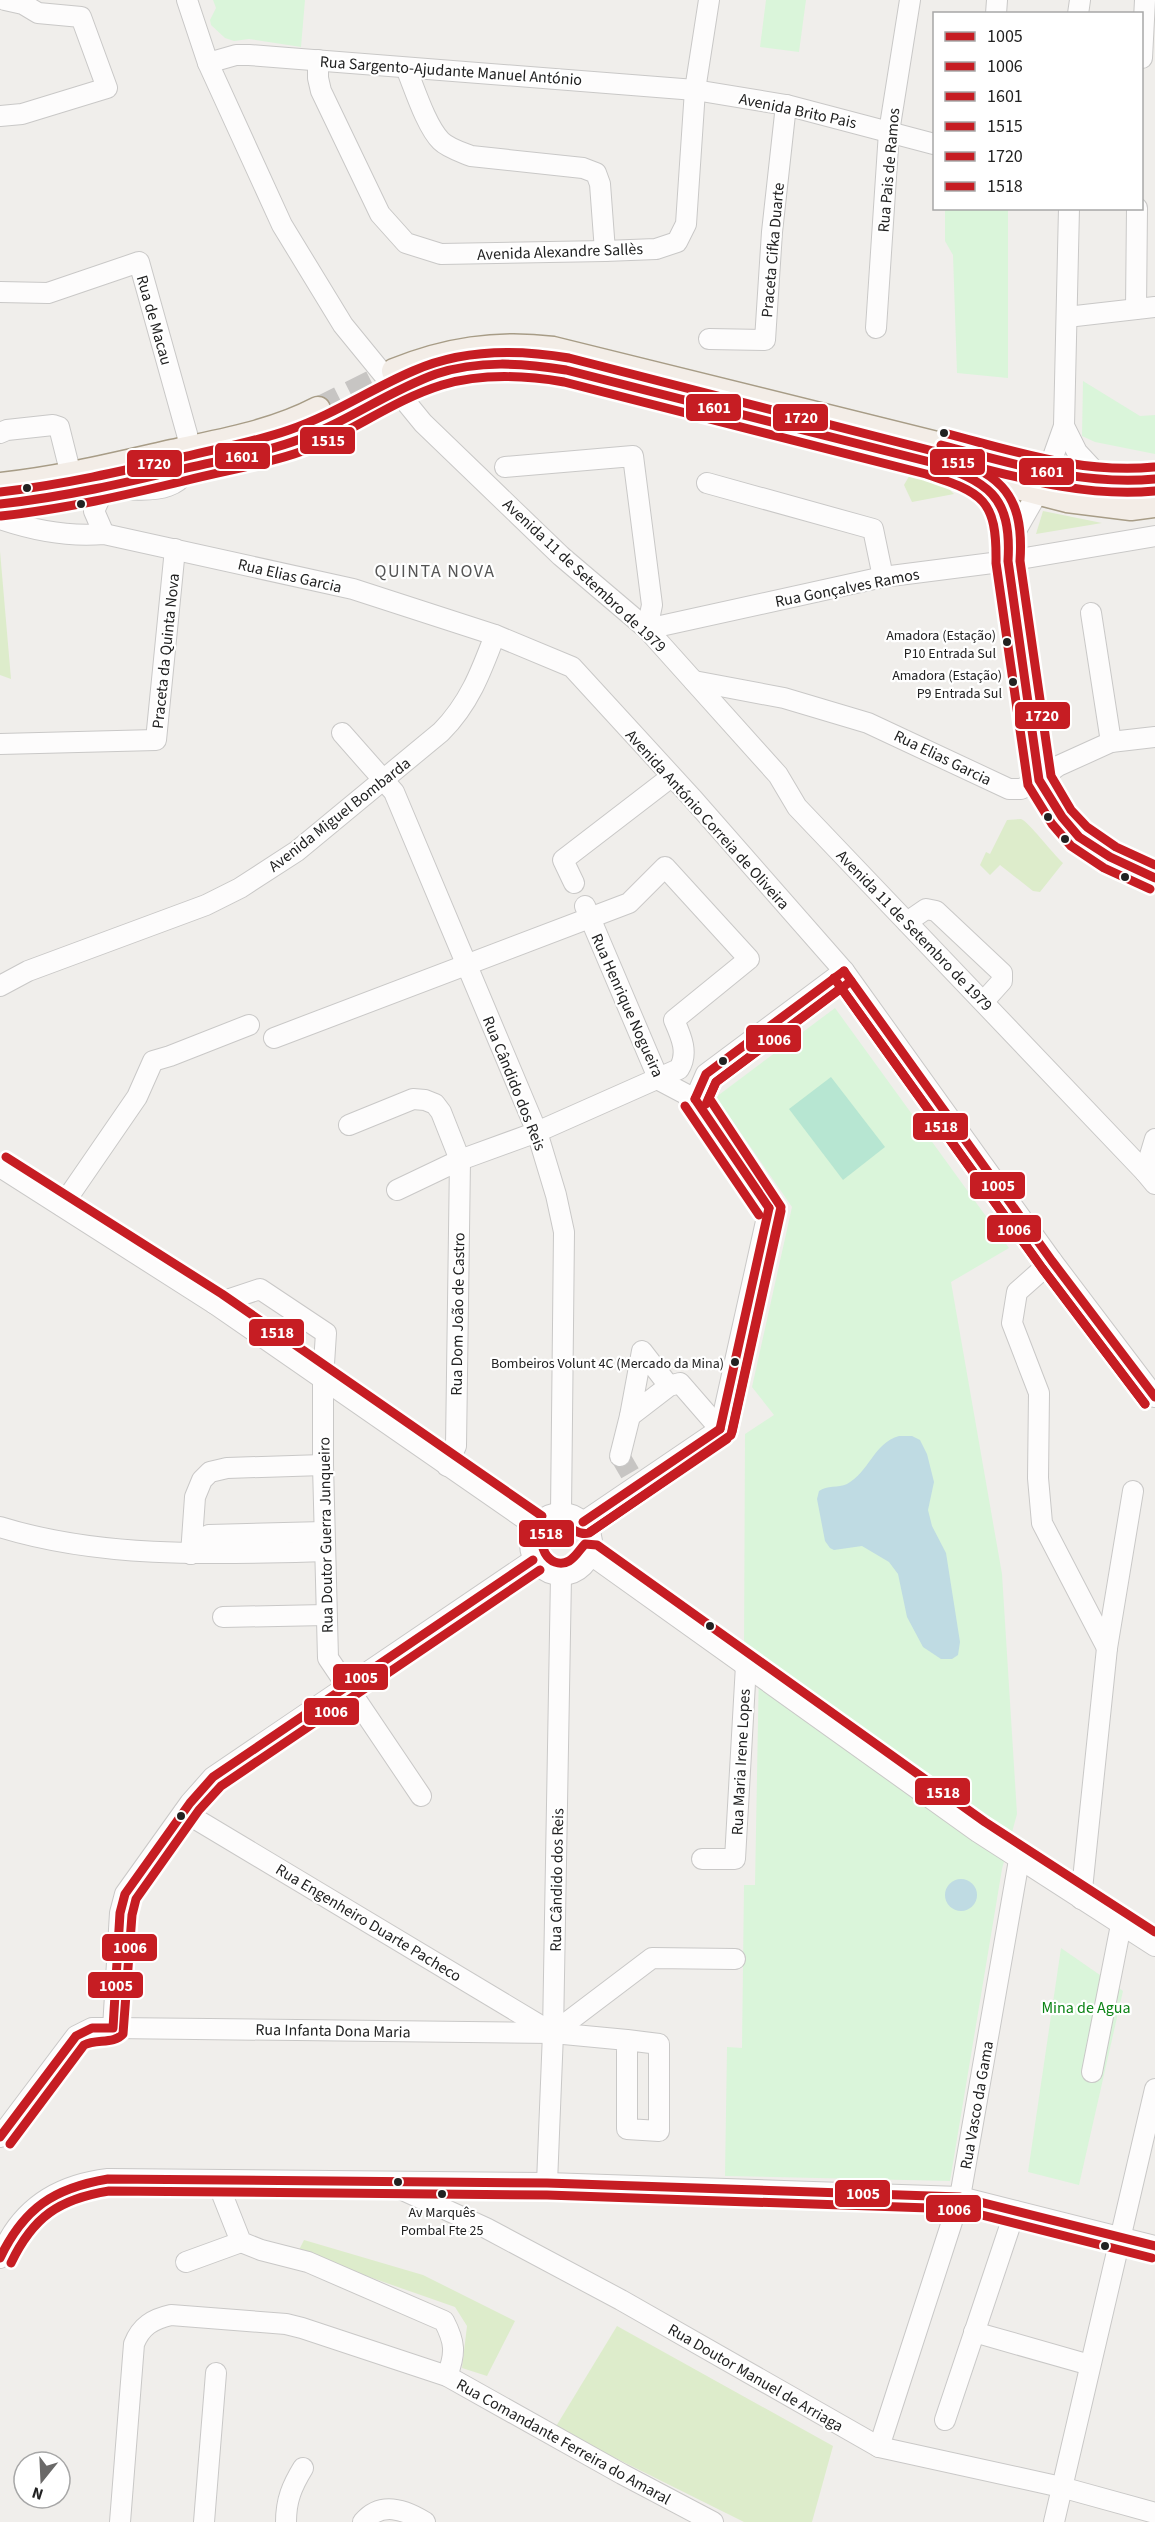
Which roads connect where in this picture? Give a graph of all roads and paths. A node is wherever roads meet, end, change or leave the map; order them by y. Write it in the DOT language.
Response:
graph roads {
  1 [pos="5,0"];
  2 [pos="187,0"];
  3 [pos="709,0"];
  4 [pos="1145,0"];
  5 [pos="905,4"];
  6 [pos="1143,38"];
  7 [pos="318,60"];
  8 [pos="208,63"];
  9 [pos="406,68"];
  10 [pos="695,90"];
  11 [pos="786,105"];
  12 [pos="0,116"];
  13 [pos="889,132"];
  14 [pos="933,144"];
  15 [pos="1069,210"];
  16 [pos="1137,210"];
  17 [pos="605,251"];
  18 [pos="0,292"];
  19 [pos="1146,308"];
  20 [pos="1067,318"];
  21 [pos="876,328"];
  22 [pos="709,339"];
  23 [pos="324,417"];
  24 [pos="1064,426"];
  25 [pos="0,433"];
  26 [pos="188,458"];
  27 [pos="505,467"];
  28 [pos="956,471"];
  29 [pos="71,475"];
  30 [pos="1155,479"];
  31 [pos="1043,482"];
  32 [pos="1105,482"];
  33 [pos="707,483"];
  34 [pos="0,485"];
  35 [pos="105,487"];
  36 [pos="34,491"];
  37 [pos="0,504"];
  38 [pos="1155,505"];
  39 [pos="0,519"];
  40 [pos="104,534"];
  41 [pos="1155,536"];
  42 [pos="1010,542"];
  43 [pos="175,549"];
  44 [pos="1008,561"];
  45 [pos="883,577"];
  46 [pos="1091,613"];
  47 [pos="647,629"];
  48 [pos="495,635"];
  49 [pos="572,667"];
  50 [pos="694,681"];
  51 [pos="342,734"];
  52 [pos="1155,737"];
  53 [pos="1111,742"];
  54 [pos="0,745"];
  55 [pos="671,777"];
  56 [pos="1039,780"];
  57 [pos="383,781"];
  58 [pos="1155,878"];
  59 [pos="574,883"];
  60 [pos="587,912"];
  61 [pos="907,922"];
  62 [pos="466,966"];
  63 [pos="0,969"];
  64 [pos="28,971"];
  65 [pos="843,971"];
  66 [pos="0,986"];
  67 [pos="984,1001"];
  68 [pos="249,1025"];
  69 [pos="274,1038"];
  70 [pos="685,1060"];
  71 [pos="715,1067"];
  72 [pos="659,1080"];
  73 [pos="695,1100"];
  74 [pos="349,1125"];
  75 [pos="537,1132"];
  76 [pos="1155,1139"];
  77 [pos="460,1160"];
  78 [pos="0,1167"];
  79 [pos="1150,1178"];
  80 [pos="397,1190"];
  81 [pos="62,1206"];
  82 [pos="1052,1261"];
  83 [pos="215,1304"];
  84 [pos="323,1379"];
  85 [pos="669,1386"];
  86 [pos="1155,1397"];
  87 [pos="630,1416"];
  88 [pos="720,1429"];
  89 [pos="620,1455"];
  90 [pos="323,1465"];
  91 [pos="447,1466"];
  92 [pos="1133,1491"];
  93 [pos="561,1513"];
  94 [pos="583,1522"];
  95 [pos="535,1526"];
  96 [pos="0,1527"];
  97 [pos="325,1542"];
  98 [pos="191,1554"];
  99 [pos="591,1555"];
  100 [pos="534,1560"];
  101 [pos="561,1576"];
  102 [pos="326,1615"];
  103 [pos="223,1617"];
  104 [pos="1107,1648"];
  105 [pos="746,1665"];
  106 [pos="345,1686"];
  107 [pos="421,1796"];
  108 [pos="184,1812"];
  109 [pos="702,1859"];
  110 [pos="1019,1860"];
  111 [pos="1081,1899"];
  112 [pos="1121,1924"];
  113 [pos="1155,1946"];
  114 [pos="735,1959"];
  115 [pos="113,2028"];
  116 [pos="553,2033"];
  117 [pos="627,2040"];
  118 [pos="1092,2072"];
  119 [pos="1155,2089"];
  120 [pos="0,2137"];
  121 [pos="379,2180"];
  122 [pos="221,2181"];
  123 [pos="547,2183"];
  124 [pos="960,2197"];
  125 [pos="1015,2211"];
  126 [pos="1120,2237"];
  127 [pos="241,2242"];
  128 [pos="1155,2246"];
  129 [pos="1,2255"];
  130 [pos="186,2262"];
  131 [pos="974,2332"];
  132 [pos="1090,2365"];
  133 [pos="216,2373"];
  134 [pos="447,2376"];
  135 [pos="945,2420"];
  136 [pos="879,2447"];
  137 [pos="303,2468"];
  138 [pos="1061,2487"];
  139 [pos="1155,2513"];
  140 [pos="120,2522"];
  141 [pos="204,2522"];
  142 [pos="286,2522"];
  143 [pos="363,2522"];
  144 [pos="425,2522"];
  145 [pos="713,2522"];
  146 [pos="1054,2522"];
  1 -- 12 [label="street"];
  2 -- 8 [label="street, Avenida 11 de Setembro de 1979"];
  3 -- 10 [label="street, Avenida Alexandre Sallès"];
  4 -- 6 [label="street"];
  5 -- 13 [label="street, Rua Pais de Ramos"];
  7 -- 8 [label="street, Rua Sargento-Ajudante Manuel António"];
  7 -- 9 [label="street, Rua Sargento-Ajudante Manuel António"];
  7 -- 17 [label="street, Avenida Alexandre Sallès"];
  8 -- 47 [label="street, Avenida 11 de Setembro de 1979"];
  9 -- 10 [label="street, Rua Sargento-Ajudante Manuel António"];
  9 -- 17 [label="street"];
  10 -- 11 [label="street, Avenida Brito Pais"];
  10 -- 17 [label="street, Avenida Alexandre Sallès"];
  11 -- 13 [label="street, Avenida Brito Pais"];
  11 -- 22 [label="street, Praceta Cifka Duarte"];
  13 -- 14 [label="street, Avenida Brito Pais"];
  13 -- 21 [label="street, Rua Pais de Ramos"];
  15 -- 20 [label="street"];
  16 -- 19 [label="street"];
  18 -- 26 [label="street, Rua de Macau"];
  19 -- 20 [label="street"];
  20 -- 24 [label="street"];
  23 -- 26 [label="main road"];
  24 -- 31 [label="street"];
  24 -- 32 [label="street"];
  25 -- 29 [label="street"];
  26 -- 29 [label="main road"];
  26 -- 35 [label="main road"];
  27 -- 47 [label="street"];
  28 -- 31 [label="main road"];
  28 -- 31 [label="main road"];
  28 -- 42 [label="street"];
  29 -- 36 [label="main road"];
  30 -- 32 [label="main road"];
  31 -- 32 [label="main road"];
  31 -- 38 [label="main road"];
  31 -- 42 [label="street"];
  33 -- 45 [label="street"];
  34 -- 36 [label="main road"];
  35 -- 36 [label="main road"];
  35 -- 40 [label="street"];
  36 -- 37 [label="main road"];
  39 -- 40 [label="street, Rua Elias Garcia"];
  40 -- 43 [label="street, Rua Elias Garcia"];
  41 -- 44 [label="street, Rua Gonçalves Ramos"];
  42 -- 44 [label="street"];
  43 -- 48 [label="street, Rua Elias Garcia"];
  43 -- 54 [label="street, Praceta da Quinta Nova"];
  44 -- 45 [label="street, Rua Gonçalves Ramos"];
  44 -- 56 [label="street"];
  45 -- 47 [label="street, Rua Gonçalves Ramos"];
  46 -- 53 [label="street"];
  47 -- 50 [label="street, Avenida 11 de Setembro de 1979"];
  48 -- 49 [label="street, Rua Elias Garcia"];
  48 -- 57 [label="street, Avenida Miguel Bombarda"];
  49 -- 55 [label="street, Avenida António Correia de Oliveira"];
  50 -- 56 [label="street, Rua Elias Garcia"];
  50 -- 61 [label="street, Avenida 11 de Setembro de 1979"];
  51 -- 57 [label="street, Rua Cândido dos Reis"];
  52 -- 53 [label="street, Rua Elias Garcia"];
  53 -- 56 [label="street, Rua Elias Garcia"];
  55 -- 59 [label="street"];
  55 -- 65 [label="street, Avenida António Correia de Oliveira"];
  56 -- 58 [label="street"];
  57 -- 62 [label="street, Rua Cândido dos Reis"];
  57 -- 64 [label="street, Avenida Miguel Bombarda"];
  60 -- 62 [label="street, Rua Henrique Nogueira"];
  60 -- 70 [label="street"];
  60 -- 72 [label="street, Rua Henrique Nogueira"];
  61 -- 67 [label="street, Avenida 11 de Setembro de 1979"];
  61 -- 67 [label="street"];
  62 -- 69 [label="street, Rua Henrique Nogueira"];
  62 -- 75 [label="street, Rua Cândido dos Reis"];
  63 -- 64 [label="street, Avenida Miguel Bombarda"];
  64 -- 66 [label="street, Avenida Miguel Bombarda"];
  65 -- 71 [label="street"];
  65 -- 82 [label="street, Avenida António Correia de Oliveira"];
  67 -- 79 [label="street, Avenida 11 de Setembro de 1979"];
  68 -- 81 [label="street"];
  70 -- 71 [label="street, Rua Henrique Nogueira"];
  70 -- 72 [label="street"];
  71 -- 73 [label="street"];
  72 -- 73 [label="street, Rua Henrique Nogueira"];
  72 -- 75 [label="street"];
  73 -- 88 [label="street, Rua Henrique Nogueira"];
  74 -- 77 [label="street"];
  75 -- 77 [label="street"];
  75 -- 93 [label="street, Rua Cândido dos Reis"];
  76 -- 79 [label="street"];
  77 -- 80 [label="street"];
  77 -- 91 [label="street, Rua Dom João de Castro"];
  78 -- 81 [label="street"];
  81 -- 83 [label="street"];
  82 -- 86 [label="street, Avenida António Correia de Oliveira"];
  82 -- 104 [label="street"];
  83 -- 84 [label="street"];
  83 -- 84 [label="street, Rua Doutor Guerra Junqueiro"];
  84 -- 90 [label="street, Rua Doutor Guerra Junqueiro"];
  84 -- 91 [label="street"];
  85 -- 87 [label="street"];
  85 -- 87 [label="street"];
  85 -- 88 [label="street"];
  87 -- 89 [label="street"];
  88 -- 94 [label="street"];
  90 -- 97 [label="street, Rua Doutor Guerra Junqueiro"];
  90 -- 98 [label="street"];
  91 -- 95 [label="street"];
  92 -- 104 [label="street"];
  93 -- 94 [label="street"];
  93 -- 95 [label="street"];
  94 -- 99 [label="street"];
  95 -- 100 [label="street"];
  96 -- 98 [label="street"];
  97 -- 98 [label="street"];
  97 -- 102 [label="street, Rua Doutor Guerra Junqueiro"];
  99 -- 101 [label="street"];
  99 -- 105 [label="street"];
  100 -- 101 [label="street"];
  100 -- 106 [label="street"];
  101 -- 116 [label="street, Rua Cândido dos Reis"];
  102 -- 103 [label="street"];
  102 -- 106 [label="street, Rua Doutor Guerra Junqueiro"];
  104 -- 111 [label="street"];
  105 -- 109 [label="street, Rua Maria Irene Lopes"];
  105 -- 110 [label="street"];
  106 -- 107 [label="street, Rua Doutor Guerra Junqueiro"];
  106 -- 108 [label="street"];
  108 -- 115 [label="street"];
  108 -- 116 [label="street, Rua Engenheiro Duarte Pacheco"];
  110 -- 111 [label="street"];
  110 -- 124 [label="street, Rua Vasco da Gama"];
  111 -- 112 [label="street"];
  112 -- 113 [label="street"];
  112 -- 118 [label="street"];
  114 -- 116 [label="street"];
  115 -- 116 [label="street, Rua Infanta Dona Maria"];
  115 -- 120 [label="street, Rua Infanta Dona Maria"];
  116 -- 117 [label="street, Rua Infanta Dona Maria"];
  116 -- 123 [label="street, Rua Cândido dos Reis"];
  119 -- 126 [label="street"];
  121 -- 122 [label="street"];
  121 -- 123 [label="street"];
  121 -- 136 [label="street, Rua Doutor Manuel de Arriaga"];
  122 -- 127 [label="street"];
  122 -- 129 [label="street"];
  123 -- 124 [label="street"];
  124 -- 125 [label="street"];
  124 -- 136 [label="street, Rua Vasco da Gama"];
  125 -- 126 [label="street"];
  125 -- 131 [label="street"];
  126 -- 128 [label="street"];
  126 -- 132 [label="street"];
  127 -- 130 [label="street"];
  127 -- 134 [label="street"];
  131 -- 132 [label="street"];
  131 -- 135 [label="street"];
  132 -- 138 [label="street"];
  133 -- 141 [label="street"];
  134 -- 140 [label="street, Rua Comandante Ferreira do Amaral"];
  134 -- 145 [label="street, Rua Comandante Ferreira do Amaral"];
  136 -- 138 [label="street, Rua Doutor Manuel de Arriaga"];
  137 -- 142 [label="street"];
  138 -- 139 [label="street, Rua Doutor Manuel de Arriaga"];
  138 -- 146 [label="street"];
  143 -- 144 [label="street"];
}
